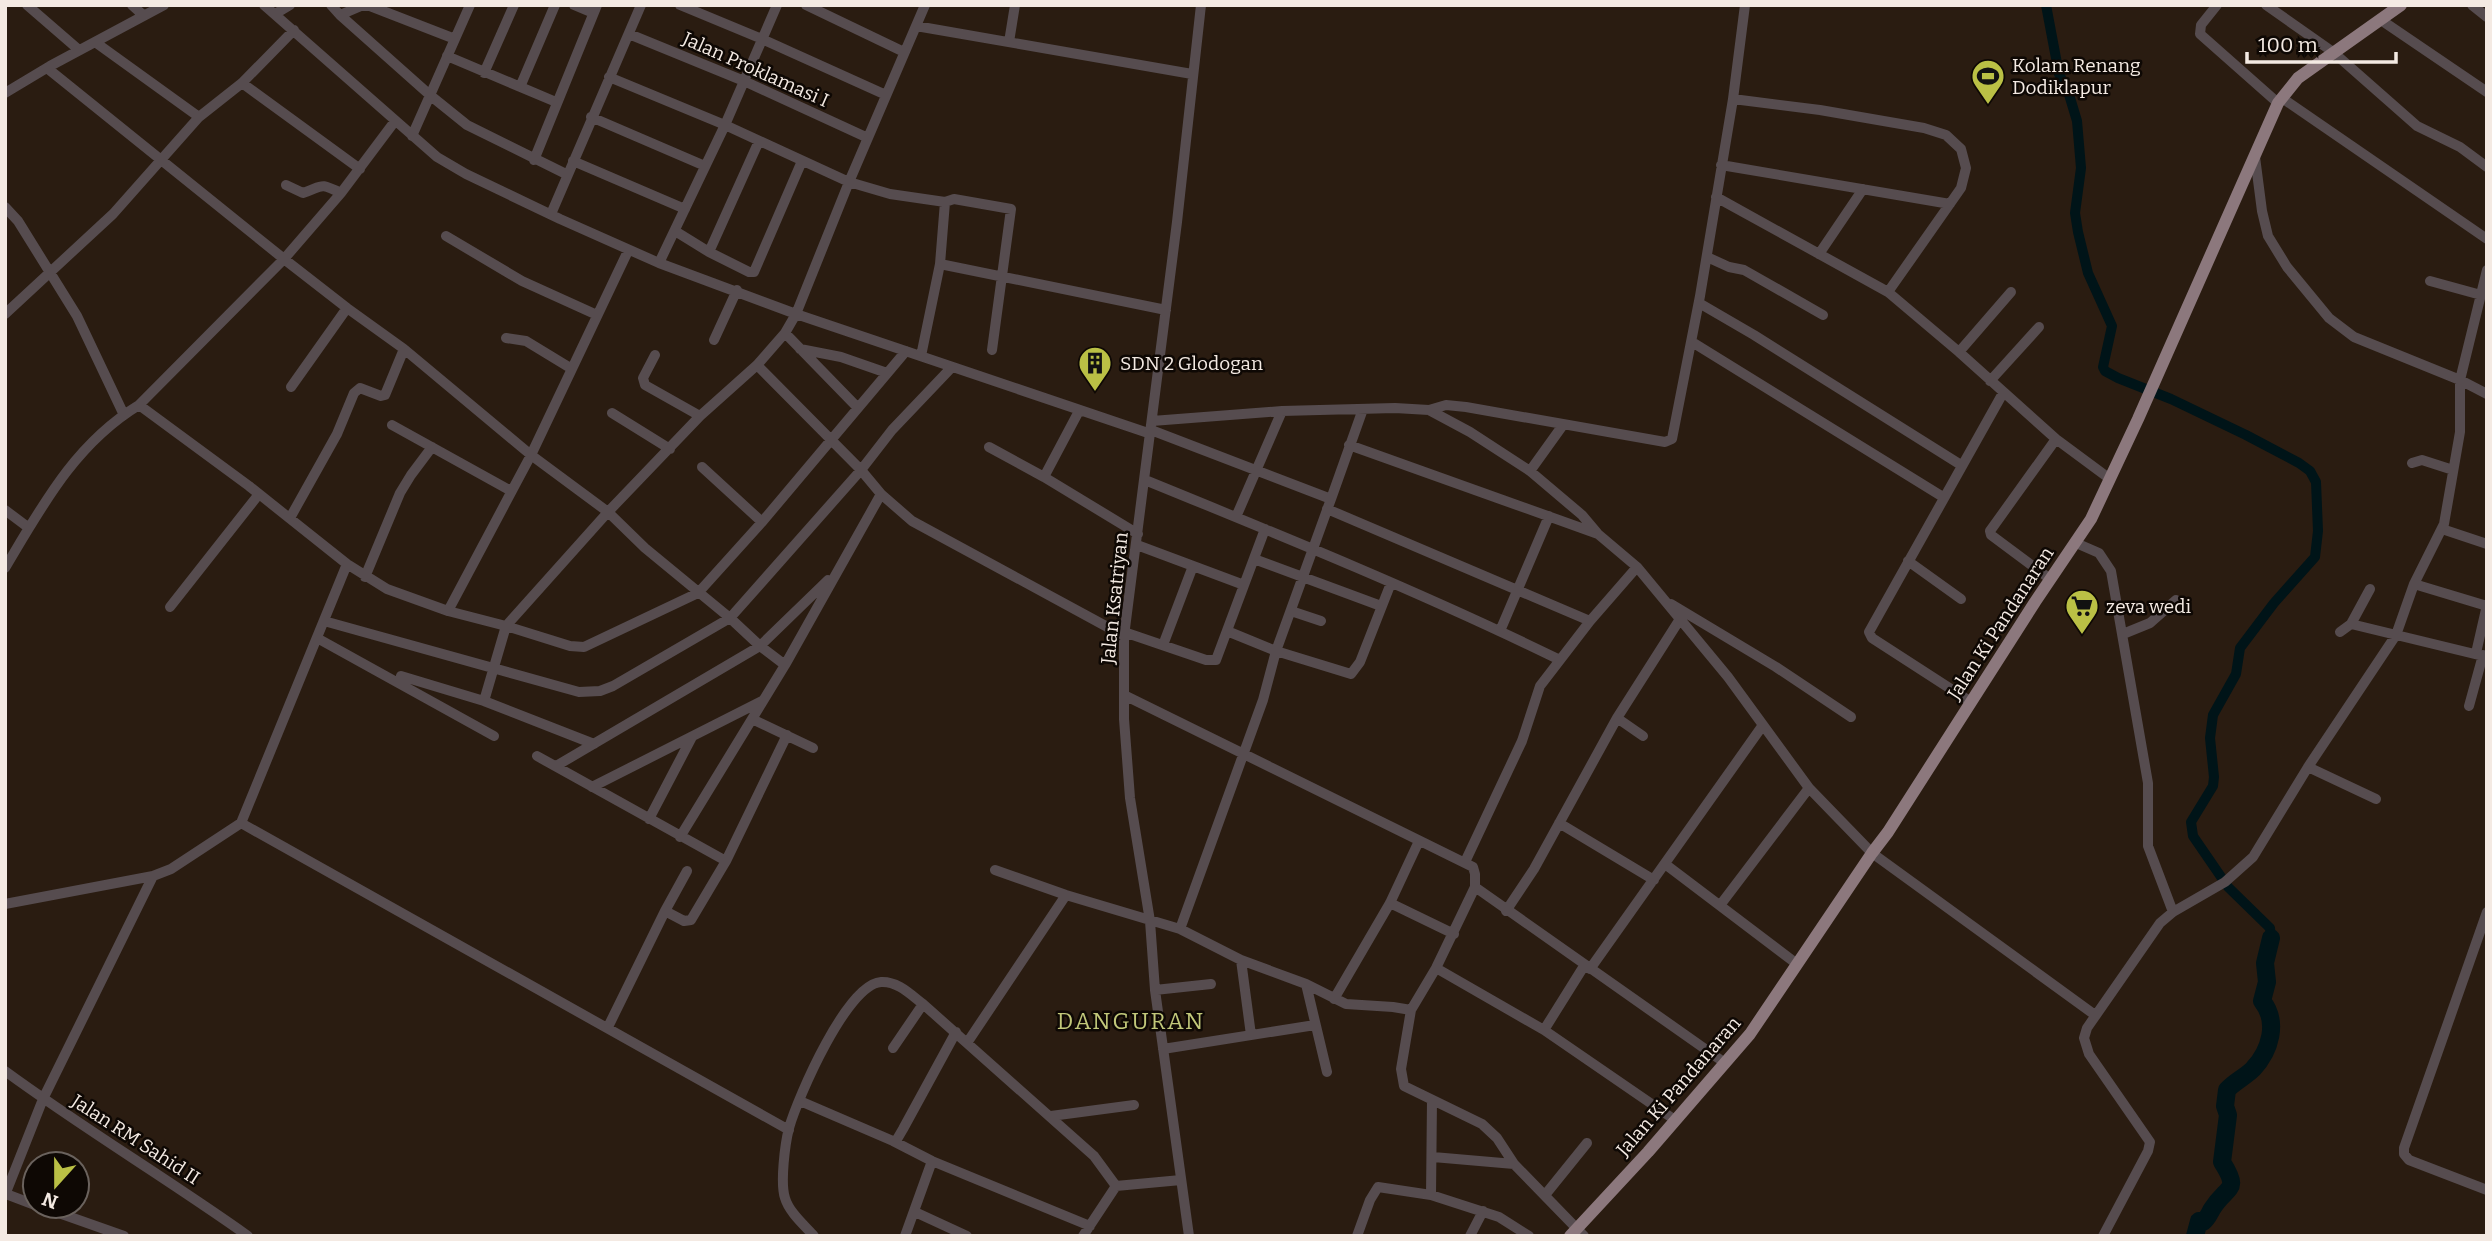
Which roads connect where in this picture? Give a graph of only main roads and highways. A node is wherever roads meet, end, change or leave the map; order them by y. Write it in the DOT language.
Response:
graph roads {
  1 [pos="2401,5"];
  2 [pos="1577,1234"];
  1 -- 2 [label="main road, Jalan Ki Pandanaran"];
}
